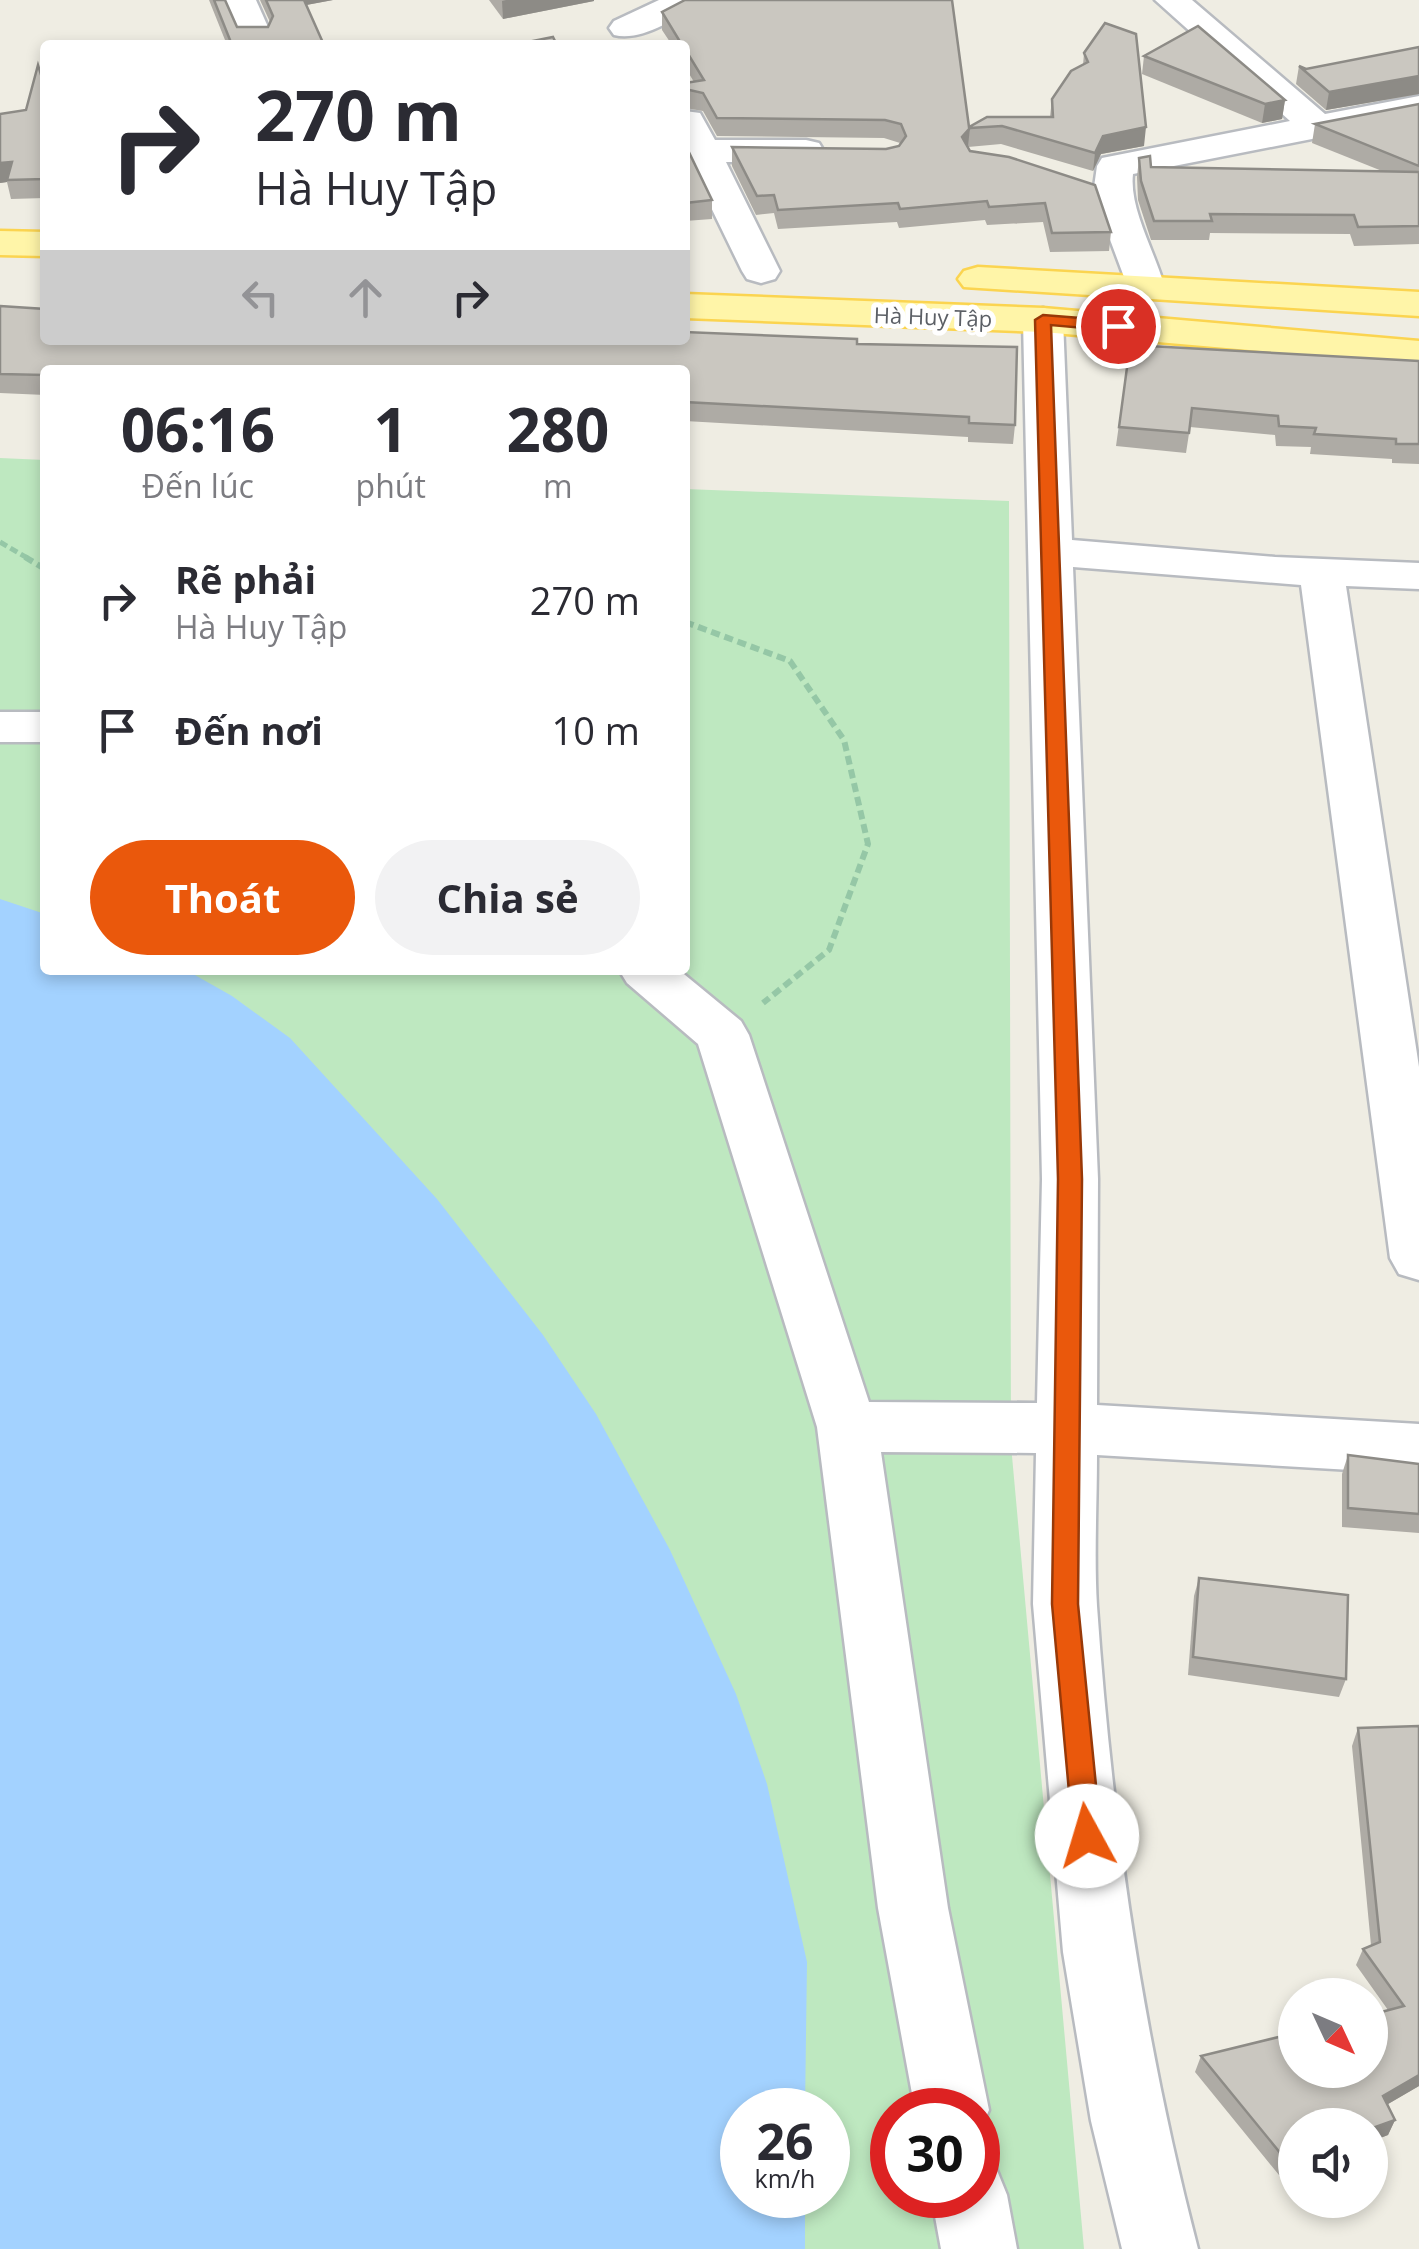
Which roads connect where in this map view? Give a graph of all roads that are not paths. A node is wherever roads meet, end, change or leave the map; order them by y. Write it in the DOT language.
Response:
graph roads {
  1 [pos="239,0"];
  2 [pos="686,0"];
  3 [pos="1172,0"];
  4 [pos="625,24"];
  5 [pos="255,36"];
  6 [pos="1419,108"];
  7 [pos="1316,126"];
  8 [pos="690,127"];
  9 [pos="704,151"];
  10 [pos="848,152"];
  11 [pos="0,243"];
  12 [pos="40,244"];
  13 [pos="761,271"];
  14 [pos="948,278"];
  15 [pos="1144,286"];
  16 [pos="1419,304"];
  17 [pos="690,306"];
  18 [pos="1043,320"];
  19 [pos="1419,352"];
  20 [pos="1051,552"];
  21 [pos="1322,572"];
  22 [pos="1419,576"];
  23 [pos="0,727"];
  24 [pos="40,727"];
  25 [pos="652,975"];
  26 [pos="1419,1258"];
  27 [pos="848,1427"];
  28 [pos="1066,1428"];
  29 [pos="1419,1449"];
  30 [pos="948,2088"];
  31 [pos="973,2218"];
  32 [pos="979,2249"];
  33 [pos="1160,2249"];
  1 -- 5 [label="street"];
  2 -- 4 [label="street"];
  3 -- 7 [label="street"];
  6 -- 7 [label="street"];
  7 -- 15 [label="street"];
  8 -- 9 [label="street"];
  9 -- 10 [label="street"];
  9 -- 13 [label="street"];
  11 -- 12 [label="main road"];
  14 -- 15 [label="main road, Hà Huy Tập"];
  15 -- 16 [label="main road, Hà Huy Tập"];
  17 -- 18 [label="main road, Hà Huy Tập"];
  18 -- 19 [label="main road, Hà Huy Tập"];
  18 -- 20 [label="street"];
  20 -- 21 [label="street"];
  20 -- 28 [label="street"];
  21 -- 22 [label="street"];
  21 -- 26 [label="street"];
  23 -- 24 [label="street"];
  25 -- 27 [label="street"];
  27 -- 28 [label="street"];
  27 -- 30 [label="street"];
  28 -- 29 [label="street"];
  28 -- 33 [label="street"];
  31 -- 32 [label="street"];
}
